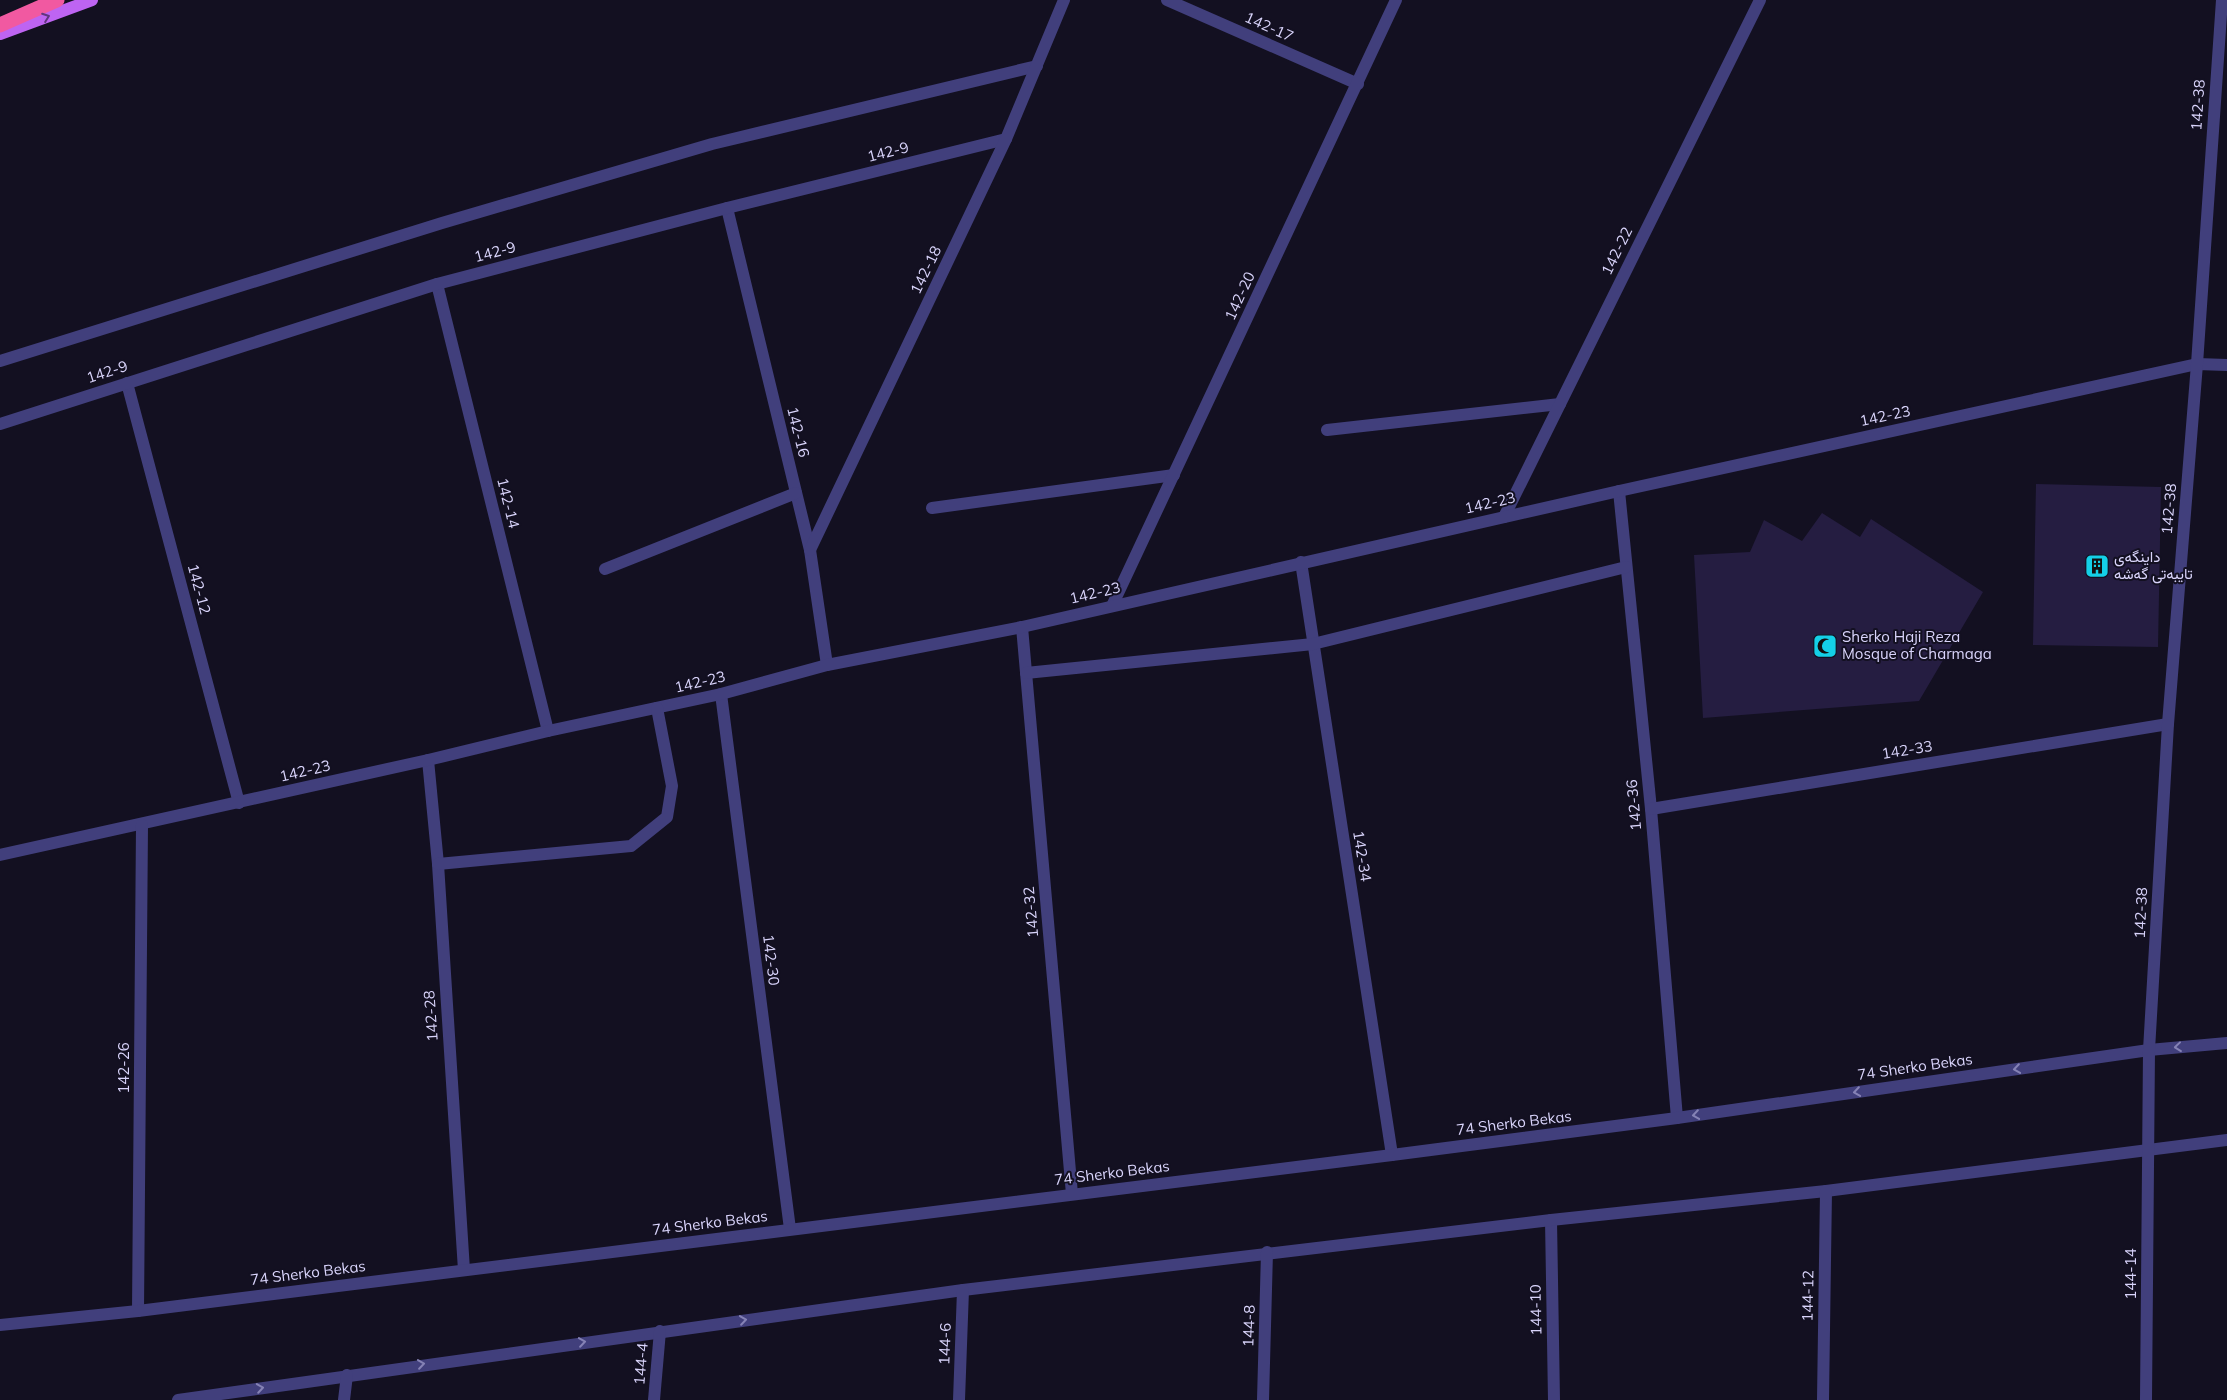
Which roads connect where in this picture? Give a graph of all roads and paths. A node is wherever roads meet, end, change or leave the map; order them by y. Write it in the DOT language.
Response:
graph roads {
  1 [pos="57,0"];
  2 [pos="92,0"];
  3 [pos="1064,0"];
  4 [pos="1167,0"];
  5 [pos="1396,0"];
  6 [pos="1760,0"];
  7 [pos="2222,0"];
  8 [pos="0,26"];
  9 [pos="0,34"];
  10 [pos="1037,66"];
  11 [pos="1358,84"];
  12 [pos="1006,140"];
  13 [pos="727,208"];
  14 [pos="437,284"];
  15 [pos="0,361"];
  16 [pos="2197,364"];
  17 [pos="2227,365"];
  18 [pos="127,383"];
  19 [pos="1560,404"];
  20 [pos="0,424"];
  21 [pos="1327,430"];
  22 [pos="1174,474"];
  23 [pos="1619,490"];
  24 [pos="796,493"];
  25 [pos="932,508"];
  26 [pos="1504,517"];
  27 [pos="810,550"];
  28 [pos="1301,562"];
  29 [pos="1626,567"];
  30 [pos="605,569"];
  31 [pos="1112,606"];
  32 [pos="1022,627"];
  33 [pos="1313,644"];
  34 [pos="827,665"];
  35 [pos="1026,673"];
  36 [pos="721,694"];
  37 [pos="657,708"];
  38 [pos="2168,724"];
  39 [pos="548,731"];
  40 [pos="428,760"];
  41 [pos="239,803"];
  42 [pos="1651,808"];
  43 [pos="142,825"];
  44 [pos="0,855"];
  45 [pos="438,864"];
  46 [pos="2227,1043"];
  47 [pos="2149,1050"];
  48 [pos="1677,1118"];
  49 [pos="2227,1140"];
  50 [pos="2148,1149"];
  51 [pos="1392,1155"];
  52 [pos="1826,1192"];
  53 [pos="1072,1194"];
  54 [pos="1551,1220"];
  55 [pos="790,1229"];
  56 [pos="1267,1252"];
  57 [pos="464,1270"];
  58 [pos="963,1290"];
  59 [pos="138,1311"];
  60 [pos="0,1326"];
  61 [pos="660,1331"];
  62 [pos="347,1375"];
  63 [pos="178,1400"];
  64 [pos="344,1400"];
  65 [pos="654,1400"];
  66 [pos="959,1400"];
  67 [pos="1263,1400"];
  68 [pos="1554,1400"];
  69 [pos="1824,1400"];
  70 [pos="2146,1400"];
  1 -- 8 [label="highway"];
  9 -- 2 [label="main road, one-way"];
  3 -- 10 [label="street, 142-18"];
  4 -- 11 [label="street, 142-17"];
  5 -- 11 [label="street, 142-20"];
  6 -- 19 [label="street, 142-22"];
  7 -- 16 [label="street, 142-38"];
  10 -- 12 [label="street, 142-18"];
  10 -- 15 [label="street"];
  11 -- 22 [label="street, 142-20"];
  12 -- 13 [label="street, 142-9"];
  12 -- 27 [label="street, 142-18"];
  13 -- 14 [label="street, 142-9"];
  13 -- 24 [label="street, 142-16"];
  14 -- 18 [label="street, 142-9"];
  14 -- 39 [label="street, 142-14"];
  16 -- 17 [label="street, 142-23"];
  16 -- 23 [label="street, 142-23"];
  16 -- 38 [label="street, 142-38"];
  18 -- 20 [label="street, 142-9"];
  18 -- 41 [label="street, 142-12"];
  19 -- 21 [label="street"];
  19 -- 26 [label="street, 142-22"];
  22 -- 25 [label="street"];
  22 -- 31 [label="street, 142-20"];
  23 -- 26 [label="street, 142-23"];
  23 -- 29 [label="street, 142-36"];
  24 -- 27 [label="street, 142-16"];
  24 -- 30 [label="street"];
  26 -- 28 [label="street, 142-23"];
  27 -- 34 [label="street, 142-16"];
  28 -- 31 [label="street, 142-23"];
  28 -- 33 [label="street, 142-34"];
  29 -- 33 [label="street"];
  29 -- 42 [label="street, 142-36"];
  31 -- 32 [label="street, 142-23"];
  32 -- 34 [label="street, 142-23"];
  32 -- 35 [label="street, 142-32"];
  33 -- 35 [label="street"];
  33 -- 51 [label="street, 142-34"];
  34 -- 36 [label="street, 142-23"];
  35 -- 53 [label="street, 142-32"];
  36 -- 37 [label="street, 142-23"];
  36 -- 55 [label="street, 142-30"];
  37 -- 39 [label="street, 142-23"];
  37 -- 45 [label="street"];
  38 -- 42 [label="street, 142-33"];
  38 -- 47 [label="street, 142-38"];
  39 -- 40 [label="street, 142-23"];
  40 -- 41 [label="street, 142-23"];
  40 -- 45 [label="street, 142-28"];
  41 -- 43 [label="street, 142-23"];
  42 -- 48 [label="street, 142-36"];
  43 -- 44 [label="street, 142-23"];
  43 -- 59 [label="street, 142-26"];
  45 -- 57 [label="street, 142-28"];
  46 -- 47 [label="street, 74 Sherko Bekas, one-way"];
  47 -- 48 [label="street, 74 Sherko Bekas, one-way"];
  47 -- 50 [label="street, 142-38"];
  48 -- 51 [label="street, 74 Sherko Bekas"];
  49 -- 50 [label="street"];
  50 -- 52 [label="street"];
  50 -- 70 [label="street, 144-14"];
  51 -- 53 [label="street, 74 Sherko Bekas"];
  52 -- 54 [label="street"];
  52 -- 69 [label="street, 144-12"];
  53 -- 55 [label="street, 74 Sherko Bekas"];
  54 -- 56 [label="street"];
  54 -- 68 [label="street, 144-10"];
  55 -- 57 [label="street, 74 Sherko Bekas"];
  56 -- 58 [label="street"];
  56 -- 67 [label="street, 144-8"];
  57 -- 59 [label="street, 74 Sherko Bekas"];
  61 -- 58 [label="street, one-way"];
  58 -- 66 [label="street, 144-6"];
  59 -- 60 [label="street, 74 Sherko Bekas"];
  62 -- 61 [label="street, one-way"];
  61 -- 65 [label="street, 144-4"];
  63 -- 62 [label="street, one-way"];
  62 -- 64 [label="street"];
}
